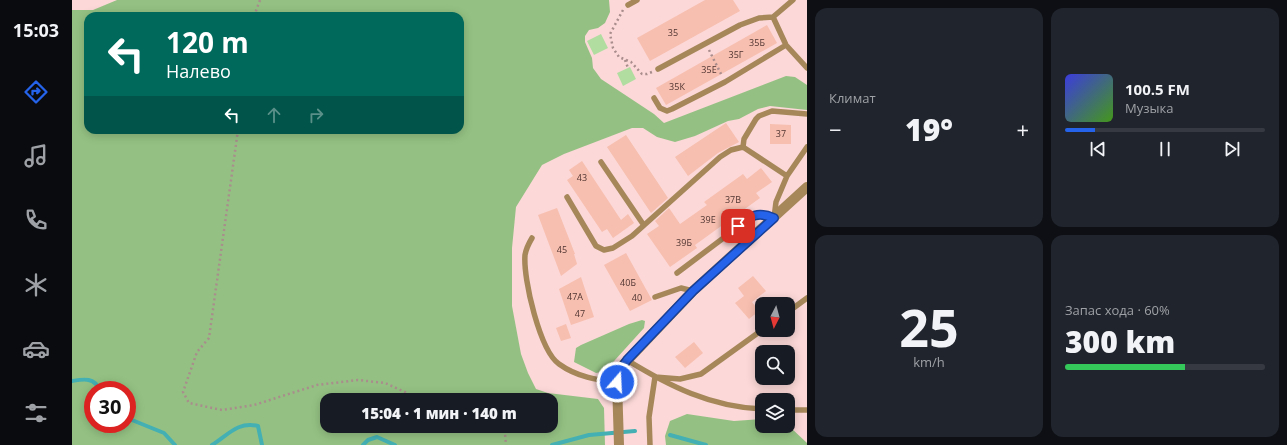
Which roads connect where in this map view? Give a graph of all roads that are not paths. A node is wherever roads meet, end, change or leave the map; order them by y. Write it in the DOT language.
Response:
graph roads {
  1 [pos="637,0"];
  2 [pos="793,0"];
  3 [pos="628,5"];
  4 [pos="773,17"];
  5 [pos="786,45"];
  6 [pos="807,68"];
  7 [pos="658,69"];
  8 [pos="654,98"];
  9 [pos="807,114"];
  10 [pos="742,147"];
  11 [pos="807,147"];
  12 [pos="601,162"];
  13 [pos="787,176"];
  14 [pos="807,187"];
  15 [pos="567,198"];
  16 [pos="774,218"];
  17 [pos="643,224"];
  18 [pos="532,238"];
  19 [pos="677,273"];
  20 [pos="693,291"];
  21 [pos="655,297"];
  22 [pos="807,298"];
  23 [pos="795,307"];
  24 [pos="755,335"];
  25 [pos="627,360"];
  26 [pos="655,377"];
  27 [pos="617,382"];
  28 [pos="755,408"];
  29 [pos="795,410"];
  30 [pos="807,410"];
  31 [pos="619,444"];
  32 [pos="650,445"];
  1 -- 3 [label="lane"];
  2 -- 4 [label="lane"];
  4 -- 5 [label="lane"];
  4 -- 7 [label="lane"];
  5 -- 6 [label="lane"];
  5 -- 8 [label="lane"];
  9 -- 10 [label="lane"];
  10 -- 13 [label="lane"];
  10 -- 17 [label="lane"];
  11 -- 13 [label="lane"];
  12 -- 17 [label="lane"];
  13 -- 16 [label="lane"];
  14 -- 16 [label="street"];
  15 -- 17 [label="lane"];
  16 -- 19 [label="lane"];
  16 -- 20 [label="street"];
  18 -- 27 [label="lane"];
  20 -- 21 [label="lane"];
  20 -- 25 [label="street"];
  22 -- 23 [label="lane"];
  24 -- 26 [label="lane"];
  25 -- 26 [label="lane"];
  25 -- 27 [label="street"];
  26 -- 28 [label="lane"];
  26 -- 32 [label="lane"];
  27 -- 31 [label="street"];
  29 -- 30 [label="lane"];
}
